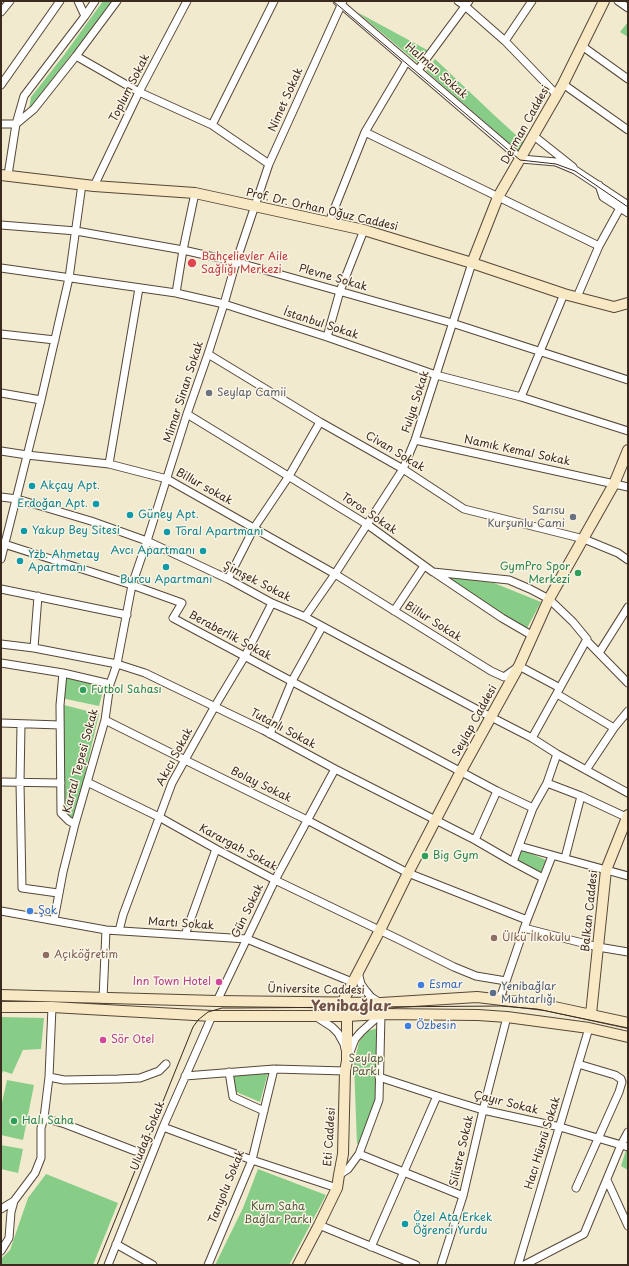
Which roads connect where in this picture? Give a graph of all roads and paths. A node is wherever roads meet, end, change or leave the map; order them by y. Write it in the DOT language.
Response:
graph roads {
  1 [pos="10,1"];
  2 [pos="60,1"];
  3 [pos="78,1"];
  4 [pos="95,1"];
  5 [pos="116,1"];
  6 [pos="187,1"];
  7 [pos="274,1"];
  8 [pos="458,1"];
  9 [pos="532,1"];
  10 [pos="604,1"];
  11 [pos="618,1"];
  12 [pos="340,2"];
  13 [pos="467,3"];
  14 [pos="628,8"];
  15 [pos="1,12"];
  16 [pos="85,16"];
  17 [pos="505,41"];
  18 [pos="582,46"];
  19 [pos="76,56"];
  20 [pos="408,62"];
  21 [pos="418,70"];
  22 [pos="628,79"];
  23 [pos="563,84"];
  24 [pos="1,85"];
  25 [pos="139,92"];
  26 [pos="557,95"];
  27 [pos="1,124"];
  28 [pos="16,124"];
  29 [pos="212,124"];
  30 [pos="628,130"];
  31 [pos="365,132"];
  32 [pos="534,136"];
  33 [pos="521,159"];
  34 [pos="269,164"];
  35 [pos="575,170"];
  36 [pos="5,175"];
  37 [pos="82,184"];
  38 [pos="598,185"];
  39 [pos="94,186"];
  40 [pos="195,193"];
  41 [pos="498,197"];
  42 [pos="628,205"];
  43 [pos="255,206"];
  44 [pos="620,208"];
  45 [pos="628,214"];
  46 [pos="329,222"];
  47 [pos="1,225"];
  48 [pos="364,230"];
  49 [pos="76,231"];
  50 [pos="600,246"];
  51 [pos="183,250"];
  52 [pos="236,262"];
  53 [pos="472,263"];
  54 [pos="1,268"];
  55 [pos="69,278"];
  56 [pos="139,288"];
  57 [pos="340,291"];
  58 [pos="176,293"];
  59 [pos="564,294"];
  60 [pos="577,297"];
  61 [pos="224,304"];
  62 [pos="627,305"];
  63 [pos="452,323"];
  64 [pos="1,334"];
  65 [pos="327,337"];
  66 [pos="55,340"];
  67 [pos="541,351"];
  68 [pos="208,354"];
  69 [pos="436,375"];
  70 [pos="628,380"];
  71 [pos="1,394"];
  72 [pos="521,397"];
  73 [pos="41,400"];
  74 [pos="187,414"];
  75 [pos="320,422"];
  76 [pos="628,431"];
  77 [pos="415,440"];
  78 [pos="628,450"];
  79 [pos="1,451"];
  80 [pos="27,455"];
  81 [pos="109,464"];
  82 [pos="403,469"];
  83 [pos="289,476"];
  84 [pos="167,479"];
  85 [pos="614,484"];
  86 [pos="628,487"];
  87 [pos="1,497"];
  88 [pos="17,499"];
  89 [pos="368,525"];
  90 [pos="254,528"];
  91 [pos="584,539"];
  92 [pos="147,541"];
  93 [pos="3,543"];
  94 [pos="1,558"];
  95 [pos="628,560"];
  96 [pos="424,566"];
  97 [pos="433,572"];
  98 [pos="335,574"];
  99 [pos="228,579"];
  100 [pos="132,585"];
  101 [pos="1,589"];
  102 [pos="38,596"];
  103 [pos="549,599"];
  104 [pos="272,603"];
  105 [pos="628,607"];
  106 [pos="394,611"];
  107 [pos="127,614"];
  108 [pos="305,617"];
  109 [pos="322,627"];
  110 [pos="533,636"];
  111 [pos="587,639"];
  112 [pos="1,644"];
  113 [pos="34,648"];
  114 [pos="599,654"];
  115 [pos="245,656"];
  116 [pos="1,663"];
  117 [pos="117,664"];
  118 [pos="519,666"];
  119 [pos="64,673"];
  120 [pos="292,681"];
  121 [pos="628,683"];
  122 [pos="110,684"];
  123 [pos="559,691"];
  124 [pos="215,706"];
  125 [pos="628,711"];
  126 [pos="491,717"];
  127 [pos="105,720"];
  128 [pos="1,723"];
  129 [pos="21,724"];
  130 [pos="60,725"];
  131 [pos="614,728"];
  132 [pos="270,734"];
  133 [pos="532,738"];
  134 [pos="557,754"];
  135 [pos="185,760"];
  136 [pos="335,769"];
  137 [pos="586,770"];
  138 [pos="461,771"];
  139 [pos="1,782"];
  140 [pos="87,782"];
  141 [pos="20,783"];
  142 [pos="61,783"];
  143 [pos="546,783"];
  144 [pos="497,791"];
  145 [pos="628,793"];
  146 [pos="581,796"];
  147 [pos="534,808"];
  148 [pos="159,817"];
  149 [pos="628,817"];
  150 [pos="307,820"];
  151 [pos="435,820"];
  152 [pos="75,824"];
  153 [pos="475,840"];
  154 [pos="519,846"];
  155 [pos="216,849"];
  156 [pos="552,856"];
  157 [pos="565,858"];
  158 [pos="513,862"];
  159 [pos="606,870"];
  160 [pos="408,873"];
  161 [pos="628,876"];
  162 [pos="543,878"];
  163 [pos="275,880"];
  164 [pos="58,894"];
  165 [pos="1,911"];
  166 [pos="54,920"];
  167 [pos="527,920"];
  168 [pos="524,928"];
  169 [pos="106,930"];
  170 [pos="380,930"];
  171 [pos="119,931"];
  172 [pos="186,935"];
  173 [pos="247,939"];
  174 [pos="598,947"];
  175 [pos="628,952"];
  176 [pos="360,969"];
  177 [pos="506,981"];
  178 [pos="352,982"];
  179 [pos="1,995"];
  180 [pos="103,999"];
  181 [pos="498,1000"];
  182 [pos="217,1001"];
  183 [pos="342,1003"];
  184 [pos="381,1003"];
  185 [pos="52,1006"];
  186 [pos="1,1007"];
  187 [pos="381,1014"];
  188 [pos="591,1014"];
  189 [pos="212,1016"];
  190 [pos="315,1016"];
  191 [pos="347,1016"];
  192 [pos="507,1017"];
  193 [pos="628,1023"];
  194 [pos="589,1028"];
  195 [pos="628,1037"];
  196 [pos="347,1061"];
  197 [pos="166,1064"];
  198 [pos="578,1064"];
  199 [pos="274,1069"];
  200 [pos="345,1071"];
  201 [pos="229,1072"];
  202 [pos="185,1076"];
  203 [pos="49,1077"];
  204 [pos="379,1077"];
  205 [pos="437,1096"];
  206 [pos="483,1110"];
  207 [pos="264,1111"];
  208 [pos="44,1118"];
  209 [pos="163,1127"];
  210 [pos="560,1127"];
  211 [pos="628,1132"];
  212 [pos="598,1138"];
  213 [pos="625,1146"];
  214 [pos="136,1150"];
  215 [pos="359,1154"];
  216 [pos="252,1160"];
  217 [pos="404,1173"];
  218 [pos="339,1176"];
  219 [pos="608,1180"];
  220 [pos="337,1188"];
  221 [pos="576,1188"];
  222 [pos="463,1196"];
  223 [pos="14,1201"];
  224 [pos="1,1209"];
  225 [pos="320,1225"];
  226 [pos="628,1226"];
  227 [pos="116,1244"];
  228 [pos="371,1248"];
  229 [pos="1,1252"];
  230 [pos="108,1265"];
  231 [pos="153,1265"];
  232 [pos="208,1265"];
  233 [pos="298,1265"];
  234 [pos="416,1265"];
  235 [pos="440,1265"];
  236 [pos="518,1265"];
  237 [pos="524,1265"];
  1 -- 15 [label="street"];
  2 -- 24 [label="street"];
  3 -- 16 [label="street"];
  4 -- 16 [label="street"];
  5 -- 19 [label="street"];
  6 -- 25 [label="street, Toplum Sokak"];
  7 -- 29 [label="street"];
  8 -- 13 [label="street"];
  9 -- 17 [label="street"];
  10 -- 18 [label="main road, Derman Caddesi"];
  11 -- 14 [label="street"];
  12 -- 20 [label="street, Halman Sokak"];
  12 -- 34 [label="street, Nimet Sokak"];
  13 -- 17 [label="street"];
  13 -- 21 [label="street"];
  16 -- 28 [label="street"];
  17 -- 26 [label="street"];
  18 -- 22 [label="street"];
  18 -- 23 [label="main road, Derman Caddesi"];
  19 -- 25 [label="street"];
  19 -- 28 [label="street"];
  20 -- 21 [label="street, Halman Sokak"];
  20 -- 31 [label="street"];
  21 -- 33 [label="street, Halman Sokak"];
  23 -- 26 [label="main road, Derman Caddesi"];
  23 -- 30 [label="street"];
  25 -- 29 [label="street"];
  25 -- 39 [label="street, Toplum Sokak"];
  26 -- 32 [label="main road, Derman Caddesi"];
  27 -- 28 [label="street"];
  28 -- 36 [label="street"];
  29 -- 34 [label="street"];
  31 -- 41 [label="street"];
  31 -- 46 [label="street"];
  32 -- 33 [label="main road, Derman Caddesi"];
  32 -- 35 [label="street"];
  33 -- 35 [label="street"];
  33 -- 41 [label="main road, Derman Caddesi"];
  34 -- 43 [label="street, Nimet Sokak"];
  35 -- 38 [label="street"];
  36 -- 37 [label="main road, Prof. Dr. Orhan Oğuz Caddesi"];
  37 -- 39 [label="main road, Prof. Dr. Orhan Oğuz Caddesi"];
  37 -- 49 [label="street"];
  38 -- 42 [label="street"];
  38 -- 44 [label="street"];
  39 -- 40 [label="main road, Prof. Dr. Orhan Oğuz Caddesi"];
  40 -- 43 [label="main road, Prof. Dr. Orhan Oğuz Caddesi"];
  40 -- 51 [label="street"];
  41 -- 50 [label="street"];
  41 -- 53 [label="main road, Derman Caddesi"];
  43 -- 46 [label="main road, Prof. Dr. Orhan Oğuz Caddesi"];
  43 -- 52 [label="street, Mimar Sinan Sokak"];
  44 -- 45 [label="street"];
  44 -- 50 [label="street"];
  46 -- 48 [label="main road, Prof. Dr. Orhan Oğuz Caddesi"];
  47 -- 49 [label="street, Plevne Sokak"];
  48 -- 53 [label="main road, Prof. Dr. Orhan Oğuz Caddesi"];
  48 -- 57 [label="street"];
  49 -- 51 [label="street, Plevne Sokak"];
  49 -- 55 [label="street"];
  50 -- 60 [label="street"];
  51 -- 52 [label="street, Plevne Sokak"];
  51 -- 58 [label="street"];
  52 -- 57 [label="street, Plevne Sokak"];
  52 -- 61 [label="street, Mimar Sinan Sokak"];
  53 -- 59 [label="main road, Prof. Dr. Orhan Oğuz Caddesi"];
  53 -- 63 [label="street, Fulya Sokak"];
  54 -- 55 [label="street, İstanbul Sokak"];
  55 -- 56 [label="street, İstanbul Sokak"];
  55 -- 66 [label="street"];
  56 -- 58 [label="street, İstanbul Sokak"];
  56 -- 81 [label="street"];
  57 -- 63 [label="street, Plevne Sokak"];
  57 -- 65 [label="street"];
  58 -- 61 [label="street, İstanbul Sokak"];
  59 -- 60 [label="main road, Prof. Dr. Orhan Oğuz Caddesi"];
  59 -- 67 [label="street"];
  60 -- 62 [label="main road, Prof. Dr. Orhan Oğuz Caddesi"];
  61 -- 65 [label="street, İstanbul Sokak"];
  61 -- 68 [label="street, Mimar Sinan Sokak"];
  63 -- 67 [label="street, Plevne Sokak"];
  63 -- 69 [label="street, Fulya Sokak"];
  64 -- 66 [label="street"];
  65 -- 69 [label="street, İstanbul Sokak"];
  66 -- 73 [label="street"];
  67 -- 70 [label="street, Plevne Sokak"];
  67 -- 72 [label="street"];
  68 -- 74 [label="street, Mimar Sinan Sokak"];
  68 -- 75 [label="street, Civan Sokak"];
  69 -- 72 [label="street, İstanbul Sokak"];
  69 -- 77 [label="street, Fulya Sokak"];
  71 -- 73 [label="street"];
  72 -- 76 [label="street, İstanbul Sokak"];
  73 -- 80 [label="street"];
  74 -- 83 [label="street, Toros Sokak"];
  74 -- 84 [label="street, Mimar Sinan Sokak"];
  75 -- 82 [label="street, Civan Sokak"];
  75 -- 83 [label="street"];
  77 -- 82 [label="street, Fulya Sokak"];
  77 -- 85 [label="street, Namık Kemal Sokak"];
  78 -- 85 [label="main road, Seylap Caddesi"];
  79 -- 80 [label="street, Billur sokak"];
  80 -- 81 [label="street, Billur sokak"];
  80 -- 88 [label="street"];
  81 -- 84 [label="street, Billur sokak"];
  82 -- 89 [label="street, Fulya Sokak"];
  82 -- 91 [label="street, Civan Sokak"];
  83 -- 89 [label="street, Toros Sokak"];
  83 -- 90 [label="street"];
  84 -- 90 [label="street, Billur sokak"];
  84 -- 92 [label="street, Mimar Sinan Sokak"];
  85 -- 86 [label="street, Namık Kemal Sokak"];
  85 -- 91 [label="main road, Seylap Caddesi"];
  87 -- 88 [label="street, Şimşek Sokak"];
  88 -- 92 [label="street, Şimşek Sokak"];
  88 -- 93 [label="street"];
  89 -- 96 [label="street, Toros Sokak"];
  89 -- 98 [label="street, Fulya Sokak"];
  90 -- 98 [label="street, Billur sokak"];
  90 -- 99 [label="street"];
  91 -- 95 [label="street, Civan Sokak"];
  91 -- 103 [label="main road, Seylap Caddesi"];
  92 -- 99 [label="street, Şimşek Sokak"];
  92 -- 100 [label="street, Mimar Sinan Sokak"];
  93 -- 94 [label="street"];
  93 -- 100 [label="street, Beraberlik Sokak"];
  96 -- 97 [label="street, Toros Sokak"];
  96 -- 106 [label="street"];
  97 -- 103 [label="street, Toros Sokak"];
  97 -- 110 [label="street"];
  98 -- 106 [label="street, Billur Sokak"];
  98 -- 108 [label="street, Fulya Sokak"];
  99 -- 104 [label="street, Şimşek Sokak"];
  100 -- 107 [label="street, Kartal Tepesi Sokak"];
  100 -- 115 [label="street, Beraberlik Sokak"];
  101 -- 102 [label="street"];
  102 -- 107 [label="street"];
  102 -- 113 [label="street"];
  103 -- 110 [label="main road, Seylap Caddesi"];
  103 -- 111 [label="street, Toros Sokak"];
  104 -- 108 [label="street, Şimşek Sokak"];
  104 -- 115 [label="street, Akıcı Sokak"];
  105 -- 114 [label="street"];
  106 -- 118 [label="street, Billur Sokak"];
  107 -- 117 [label="street, Kartal Tepesi Sokak"];
  108 -- 109 [label="street, Şimşek Sokak"];
  109 -- 120 [label="street"];
  109 -- 126 [label="street, Şimşek Sokak"];
  110 -- 118 [label="main road, Seylap Caddesi"];
  111 -- 114 [label="street, Toros Sokak"];
  111 -- 123 [label="street"];
  112 -- 113 [label="street, Tutanlı Sokak"];
  113 -- 117 [label="street, Tutanlı Sokak"];
  114 -- 121 [label="street, Toros Sokak"];
  115 -- 120 [label="street, Beraberlik Sokak"];
  115 -- 124 [label="street, Akıcı Sokak"];
  116 -- 119 [label="street"];
  117 -- 122 [label="street, Kartal Tepesi Sokak"];
  117 -- 124 [label="street, Tutanlı Sokak"];
  118 -- 123 [label="street"];
  118 -- 126 [label="main road, Seylap Caddesi"];
  119 -- 122 [label="street"];
  119 -- 130 [label="street"];
  120 -- 132 [label="street"];
  120 -- 138 [label="street, Beraberlik Sokak"];
  122 -- 127 [label="street, Kartal Tepesi Sokak"];
  123 -- 131 [label="street"];
  123 -- 133 [label="street"];
  124 -- 132 [label="street, Tutanlı Sokak"];
  124 -- 135 [label="street, Akıcı Sokak"];
  125 -- 131 [label="street"];
  126 -- 133 [label="street, Şimşek Sokak"];
  126 -- 138 [label="main road, Seylap Caddesi"];
  127 -- 135 [label="street, Bolay Sokak"];
  127 -- 140 [label="street, Kartal Tepesi Sokak"];
  128 -- 129 [label="street"];
  129 -- 130 [label="street"];
  129 -- 141 [label="street"];
  130 -- 142 [label="street"];
  131 -- 137 [label="street"];
  132 -- 136 [label="street, Tutanlı Sokak"];
  133 -- 134 [label="street, Şimşek Sokak"];
  134 -- 137 [label="street, Şimşek Sokak"];
  134 -- 143 [label="street"];
  135 -- 148 [label="street, Akıcı Sokak"];
  135 -- 150 [label="street, Bolay Sokak"];
  136 -- 150 [label="street, Gün Sokak"];
  136 -- 151 [label="street, Tutanlı Sokak"];
  137 -- 145 [label="street, Şimşek Sokak"];
  138 -- 144 [label="street, Beraberlik Sokak"];
  138 -- 151 [label="main road, Seylap Caddesi"];
  139 -- 141 [label="street"];
  140 -- 148 [label="street, Karargah Sokak"];
  140 -- 152 [label="street, Kartal Tepesi Sokak"];
  141 -- 142 [label="street"];
  141 -- 164 [label="street"];
  142 -- 152 [label="street"];
  143 -- 146 [label="street"];
  143 -- 147 [label="street"];
  144 -- 147 [label="street, Beraberlik Sokak"];
  144 -- 153 [label="street"];
  146 -- 149 [label="street"];
  146 -- 157 [label="street"];
  147 -- 154 [label="street"];
  148 -- 155 [label="street, Karargah Sokak"];
  148 -- 171 [label="street, Akıcı Sokak"];
  149 -- 159 [label="main road, Balkan Caddesi"];
  150 -- 160 [label="street, Bolay Sokak"];
  150 -- 163 [label="street, Gün Sokak"];
  151 -- 153 [label="street, Tutanlı Sokak"];
  151 -- 160 [label="main road, Seylap Caddesi"];
  152 -- 164 [label="street, Kartal Tepesi Sokak"];
  153 -- 158 [label="street, Tutanlı Sokak"];
  154 -- 156 [label="street"];
  154 -- 158 [label="street"];
  155 -- 163 [label="street, Karargah Sokak"];
  155 -- 172 [label="street"];
  156 -- 157 [label="street"];
  156 -- 162 [label="street"];
  157 -- 159 [label="street"];
  158 -- 162 [label="street, Tutanlı Sokak"];
  159 -- 161 [label="street"];
  159 -- 174 [label="main road, Balkan Caddesi"];
  160 -- 167 [label="street, Bolay Sokak"];
  160 -- 170 [label="main road, Seylap Caddesi"];
  162 -- 167 [label="street"];
  163 -- 170 [label="street, Karargah Sokak"];
  163 -- 173 [label="street, Gün Sokak"];
  164 -- 166 [label="street, Kartal Tepesi Sokak"];
  165 -- 166 [label="street, Martı Sokak"];
  166 -- 169 [label="street, Martı Sokak"];
  167 -- 168 [label="street"];
  168 -- 174 [label="street"];
  168 -- 177 [label="street"];
  169 -- 171 [label="street, Martı Sokak"];
  169 -- 180 [label="street"];
  170 -- 176 [label="main road, Seylap Caddesi"];
  170 -- 177 [label="street, Karargah Sokak"];
  171 -- 172 [label="street, Martı Sokak"];
  172 -- 173 [label="street, Martı Sokak"];
  173 -- 178 [label="street, Martı Sokak"];
  173 -- 182 [label="street, Gün Sokak"];
  174 -- 175 [label="street"];
  174 -- 188 [label="main road, Balkan Caddesi"];
  176 -- 178 [label="main road, Seylap Caddesi"];
  176 -- 184 [label="street"];
  177 -- 181 [label="street"];
  178 -- 183 [label="main road, Seylap Caddesi"];
  179 -- 180 [label="main road, Üniversite Caddesi"];
  180 -- 182 [label="main road, Üniversite Caddesi"];
  181 -- 184 [label="main road, Üniversite Caddesi"];
  181 -- 188 [label="main road, Üniversite Caddesi"];
  182 -- 183 [label="main road, Üniversite Caddesi"];
  183 -- 184 [label="main road, Üniversite Caddesi"];
  183 -- 191 [label="main road, Eti Caddesi"];
  185 -- 186 [label="main road"];
  185 -- 189 [label="main road"];
  185 -- 203 [label="street"];
  187 -- 191 [label="main road"];
  187 -- 192 [label="main road"];
  187 -- 196 [label="street"];
  187 -- 204 [label="street"];
  188 -- 193 [label="main road, Üniversite Caddesi"];
  189 -- 190 [label="main road"];
  189 -- 202 [label="street, Uludağ Sokak"];
  190 -- 191 [label="main road"];
  190 -- 196 [label="street"];
  191 -- 196 [label="main road, Eti Caddesi"];
  192 -- 194 [label="main road"];
  192 -- 206 [label="street, Silistre Sokak"];
  194 -- 195 [label="main road"];
  194 -- 198 [label="street, Hacı Hüsnü Sokak"];
  196 -- 200 [label="main road, Eti Caddesi"];
  197 -- 203 [label="street"];
  198 -- 210 [label="street, Hacı Hüsnü Sokak"];
  198 -- 212 [label="street"];
  199 -- 200 [label="street"];
  199 -- 201 [label="street"];
  199 -- 207 [label="street, Tanyolu Sokak"];
  200 -- 218 [label="main road, Eti Caddesi"];
  201 -- 202 [label="street"];
  201 -- 207 [label="street"];
  202 -- 209 [label="street, Uludağ Sokak"];
  203 -- 208 [label="street"];
  204 -- 205 [label="street, Çayır Sokak"];
  204 -- 215 [label="street"];
  205 -- 206 [label="street, Çayır Sokak"];
  205 -- 217 [label="street"];
  206 -- 210 [label="street, Çayır Sokak"];
  206 -- 222 [label="street, Silistre Sokak"];
  207 -- 216 [label="street, Tanyolu Sokak"];
  208 -- 214 [label="street"];
  208 -- 223 [label="street"];
  209 -- 216 [label="street"];
  209 -- 227 [label="street, Uludağ Sokak"];
  210 -- 212 [label="street, Çayır Sokak"];
  210 -- 236 [label="street, Hacı Hüsnü Sokak"];
  211 -- 213 [label="street"];
  212 -- 213 [label="street, Çayır Sokak"];
  212 -- 221 [label="street"];
  213 -- 219 [label="street"];
  215 -- 217 [label="street"];
  215 -- 218 [label="street"];
  216 -- 220 [label="street"];
  216 -- 232 [label="street, Tanyolu Sokak"];
  217 -- 222 [label="street"];
  217 -- 228 [label="street"];
  218 -- 220 [label="main road, Eti Caddesi"];
  219 -- 226 [label="street"];
  219 -- 237 [label="street"];
  220 -- 225 [label="main road, Eti Caddesi"];
  222 -- 235 [label="street, Silistre Sokak"];
  223 -- 224 [label="street"];
  223 -- 229 [label="street"];
  225 -- 228 [label="street"];
  225 -- 233 [label="main road, Eti Caddesi"];
  227 -- 230 [label="street, Uludağ Sokak"];
  227 -- 231 [label="street"];
  228 -- 234 [label="street"];
}
